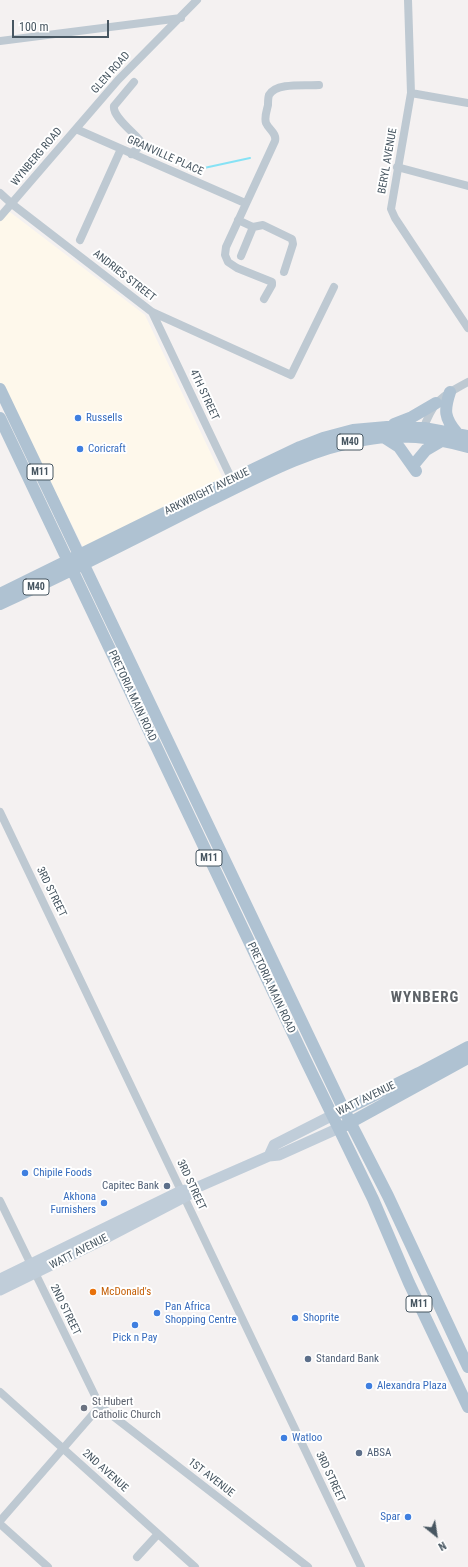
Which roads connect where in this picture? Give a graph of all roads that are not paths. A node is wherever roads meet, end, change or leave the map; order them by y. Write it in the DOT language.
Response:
graph roads {
  1 [pos="198,0"];
  2 [pos="408,0"];
  3 [pos="181,18"];
  4 [pos="0,41"];
  5 [pos="134,82"];
  6 [pos="319,85"];
  7 [pos="411,93"];
  8 [pos="468,103"];
  9 [pos="76,129"];
  10 [pos="121,149"];
  11 [pos="131,154"];
  12 [pos="397,167"];
  13 [pos="468,186"];
  14 [pos="0,193"];
  15 [pos="12,204"];
  16 [pos="245,204"];
  17 [pos="0,217"];
  18 [pos="238,220"];
  19 [pos="253,226"];
  20 [pos="80,240"];
  21 [pos="242,256"];
  22 [pos="284,272"];
  23 [pos="334,287"];
  24 [pos="264,299"];
  25 [pos="152,312"];
  26 [pos="468,328"];
  27 [pos="468,382"];
  28 [pos="0,389"];
  29 [pos="450,392"];
  30 [pos="436,403"];
  31 [pos="0,418"];
  32 [pos="386,432"];
  33 [pos="422,432"];
  34 [pos="462,435"];
  35 [pos="442,440"];
  36 [pos="468,447"];
  37 [pos="234,484"];
  38 [pos="99,557"];
  39 [pos="82,560"];
  40 [pos="70,566"];
  41 [pos="57,578"];
  42 [pos="93,582"];
  43 [pos="80,588"];
  44 [pos="0,594"];
  45 [pos="0,604"];
  46 [pos="0,812"];
  47 [pos="468,1047"];
  48 [pos="468,1058"];
  49 [pos="430,1073"];
  50 [pos="338,1112"];
  51 [pos="350,1122"];
  52 [pos="339,1128"];
  53 [pos="269,1156"];
  54 [pos="183,1195"];
  55 [pos="0,1201"];
  56 [pos="33,1269"];
  57 [pos="0,1279"];
  58 [pos="0,1290"];
  59 [pos="468,1368"];
  60 [pos="0,1392"];
  61 [pos="100,1406"];
  62 [pos="468,1406"];
  63 [pos="63,1449"];
  64 [pos="0,1522"];
  65 [pos="158,1534"];
  66 [pos="137,1557"];
  67 [pos="48,1567"];
  68 [pos="195,1567"];
  69 [pos="308,1567"];
  70 [pos="360,1567"];
  1 -- 3 [label="street, GLEN ROAD"];
  2 -- 7 [label="street, BERYL AVENUE"];
  3 -- 4 [label="street"];
  3 -- 9 [label="street, GLEN ROAD"];
  5 -- 11 [label="street"];
  6 -- 16 [label="street"];
  7 -- 8 [label="street"];
  7 -- 12 [label="street, BERYL AVENUE"];
  9 -- 10 [label="street, GRANVILLE PLACE"];
  9 -- 15 [label="street, WYNBERG ROAD"];
  10 -- 11 [label="street, GRANVILLE PLACE"];
  10 -- 20 [label="street"];
  11 -- 16 [label="street, GRANVILLE PLACE"];
  12 -- 13 [label="street"];
  12 -- 26 [label="street, BERYL AVENUE"];
  14 -- 15 [label="street, ANDRIES STREET"];
  15 -- 17 [label="street, WYNBERG ROAD"];
  15 -- 25 [label="street, ANDRIES STREET"];
  16 -- 18 [label="street"];
  18 -- 19 [label="street"];
  18 -- 24 [label="street"];
  19 -- 21 [label="street"];
  19 -- 22 [label="street"];
  23 -- 25 [label="street, ANDRIES STREET"];
  25 -- 37 [label="street, 4TH STREET"];
  27 -- 29 [label="street"];
  28 -- 39 [label="main road, M11"];
  29 -- 30 [label="street"];
  29 -- 34 [label="main road"];
  30 -- 32 [label="main road"];
  30 -- 33 [label="street"];
  31 -- 40 [label="main road, M11"];
  32 -- 33 [label="main road, ARKWRIGHT AVENUE / M40"];
  32 -- 35 [label="main road"];
  32 -- 37 [label="main road, ARKWRIGHT AVENUE / M40"];
  33 -- 34 [label="main road, M40"];
  33 -- 35 [label="main road, M40"];
  35 -- 36 [label="main road, M40"];
  37 -- 38 [label="main road, ARKWRIGHT AVENUE / M40"];
  37 -- 39 [label="main road, ARKWRIGHT AVENUE / M40"];
  38 -- 39 [label="main road, ARKWRIGHT AVENUE / M40"];
  38 -- 42 [label="main road"];
  39 -- 40 [label="main road, ARKWRIGHT AVENUE / M40"];
  39 -- 42 [label="main road, PRETORIA MAIN ROAD / M11"];
  40 -- 41 [label="main road, ARKWRIGHT AVENUE / M40"];
  40 -- 43 [label="main road, PRETORIA MAIN ROAD / M11"];
  40 -- 44 [label="main road, ARKWRIGHT AVENUE / M40"];
  41 -- 43 [label="main road"];
  41 -- 45 [label="main road, ARKWRIGHT AVENUE / M40"];
  42 -- 50 [label="main road, PRETORIA MAIN ROAD / M11"];
  43 -- 50 [label="main road, PRETORIA MAIN ROAD / M11"];
  46 -- 54 [label="street, 3RD STREET"];
  47 -- 49 [label="main road, WATT AVENUE"];
  48 -- 49 [label="main road, WATT AVENUE"];
  49 -- 50 [label="main road, WATT AVENUE"];
  49 -- 51 [label="main road, WATT AVENUE"];
  50 -- 51 [label="main road, PRETORIA MAIN ROAD / M11"];
  50 -- 52 [label="main road, PRETORIA MAIN ROAD / M11"];
  50 -- 53 [label="street, WATT AVENUE"];
  51 -- 52 [label="main road, WATT AVENUE"];
  51 -- 59 [label="main road, PRETORIA MAIN ROAD / M11"];
  52 -- 53 [label="street, WATT AVENUE"];
  52 -- 62 [label="main road, PRETORIA MAIN ROAD / M11"];
  53 -- 54 [label="street, WATT AVENUE"];
  54 -- 56 [label="street, WATT AVENUE"];
  54 -- 70 [label="street, 3RD STREET"];
  55 -- 56 [label="street, 2ND STREET"];
  56 -- 57 [label="street, WATT AVENUE"];
  56 -- 58 [label="street, WATT AVENUE"];
  56 -- 61 [label="street, 2ND STREET"];
  60 -- 63 [label="street, 2ND AVENUE"];
  61 -- 63 [label="street"];
  61 -- 69 [label="street, 1ST AVENUE"];
  63 -- 64 [label="street"];
  63 -- 65 [label="street, 2ND AVENUE"];
  64 -- 67 [label="street"];
  65 -- 66 [label="street"];
  65 -- 68 [label="street, 2ND AVENUE"];
}
